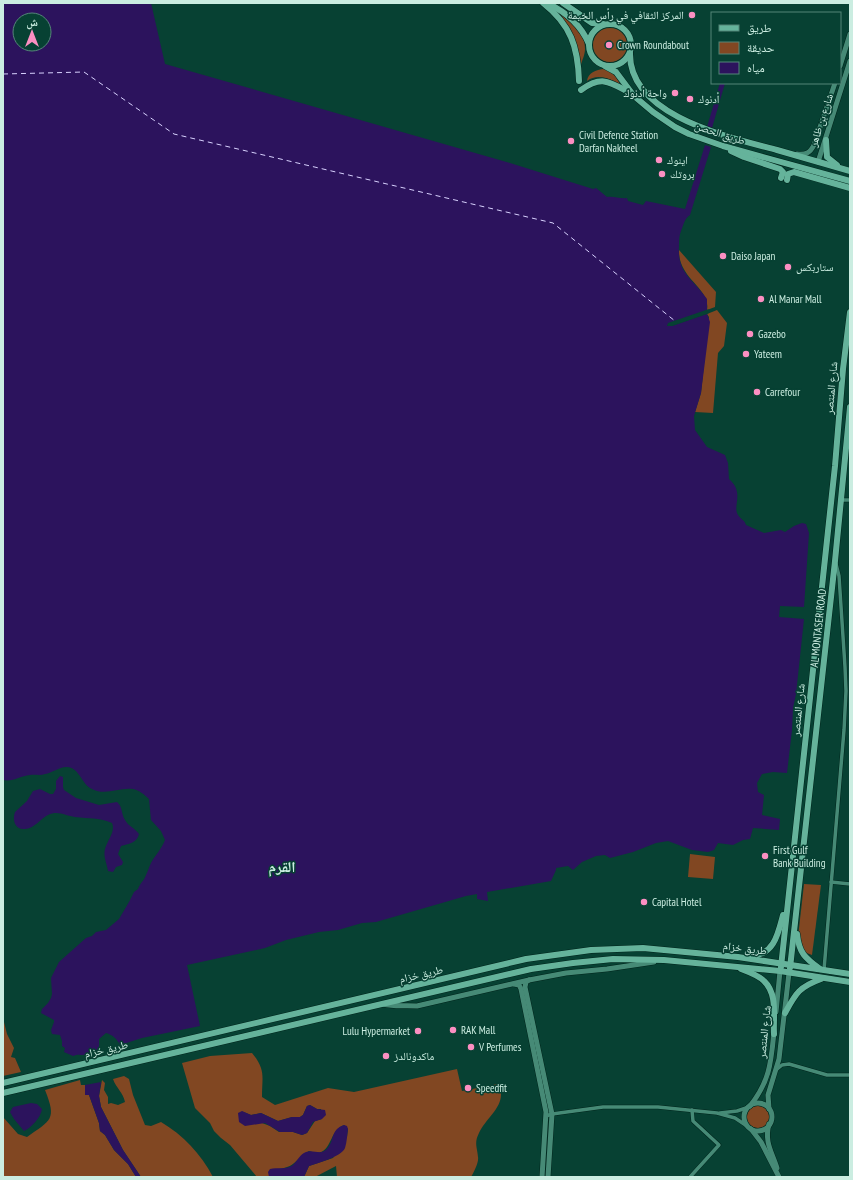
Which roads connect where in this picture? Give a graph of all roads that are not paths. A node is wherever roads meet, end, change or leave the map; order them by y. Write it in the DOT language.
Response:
graph roads {
  1 [pos="543,3"];
  2 [pos="547,3"];
  3 [pos="563,3"];
  4 [pos="605,24"];
  5 [pos="850,34"];
  6 [pos="589,44"];
  7 [pos="630,53"];
  8 [pos="842,59"];
  9 [pos="850,61"];
  10 [pos="841,62"];
  11 [pos="841,64"];
  12 [pos="605,66"];
  13 [pos="846,75"];
  14 [pos="841,78"];
  15 [pos="579,81"];
  16 [pos="834,84"];
  17 [pos="581,90"];
  18 [pos="634,96"];
  19 [pos="826,140"];
  20 [pos="723,146"];
  21 [pos="790,154"];
  22 [pos="759,156"];
  23 [pos="818,162"];
  24 [pos="849,171"];
  25 [pos="850,181"];
  26 [pos="850,188"];
  27 [pos="850,312"];
  28 [pos="850,407"];
  29 [pos="841,500"];
  30 [pos="850,500"];
  31 [pos="835,561"];
  32 [pos="832,882"];
  33 [pos="850,884"];
  34 [pos="788,894"];
  35 [pos="796,923"];
  36 [pos="645,948"];
  37 [pos="738,957"];
  38 [pos="618,959"];
  39 [pos="664,960"];
  40 [pos="781,963"];
  41 [pos="790,965"];
  42 [pos="734,966"];
  43 [pos="823,970"];
  44 [pos="780,971"];
  45 [pos="789,973"];
  46 [pos="850,974"];
  47 [pos="823,978"];
  48 [pos="529,980"];
  49 [pos="850,982"];
  50 [pos="514,984"];
  51 [pos="383,1004"];
  52 [pos="785,1013"];
  53 [pos="774,1034"];
  54 [pos="776,1070"];
  55 [pos="850,1075"];
  56 [pos="3,1083"];
  57 [pos="3,1093"];
  58 [pos="749,1106"];
  59 [pos="769,1109"];
  60 [pos="692,1110"];
  61 [pos="717,1113"];
  62 [pos="549,1115"];
  63 [pos="770,1124"];
  64 [pos="749,1127"];
  65 [pos="542,1177"];
  66 [pos="548,1177"];
  67 [pos="690,1177"];
  68 [pos="779,1177"];
  1 -- 15 [label="main road"];
  2 -- 6 [label="main road"];
  3 -- 4 [label="main road"];
  4 -- 6 [label="main road"];
  4 -- 7 [label="main road"];
  5 -- 8 [label="street"];
  6 -- 12 [label="main road"];
  7 -- 12 [label="main road"];
  7 -- 21 [label="main road, طريق الحصن"];
  8 -- 10 [label="street"];
  8 -- 11 [label="street"];
  9 -- 13 [label="street, شارع بن ظاهر"];
  12 -- 18 [label="main road, طريق الحصن"];
  13 -- 14 [label="street"];
  13 -- 19 [label="street, شارع بن ظاهر"];
  16 -- 21 [label="street, شارع بن ظاهر"];
  17 -- 18 [label="main road"];
  18 -- 20 [label="main road, طريق الحصن"];
  19 -- 23 [label="street, شارع بن ظاهر"];
  19 -- 24 [label="main road"];
  20 -- 22 [label="main road, طريق الحصن"];
  20 -- 26 [label="main road"];
  21 -- 23 [label="main road, طريق الحصن"];
  22 -- 23 [label="main road"];
  22 -- 25 [label="main road, طريق الحصن"];
  23 -- 24 [label="main road, طريق الحصن"];
  27 -- 34 [label="main road, شارع المنتصر"];
  28 -- 29 [label="main road, AL MONTASER ROAD"];
  29 -- 30 [label="street"];
  29 -- 31 [label="main road, AL MONTASER ROAD"];
  31 -- 32 [label="street"];
  31 -- 35 [label="main road, AL MONTASER ROAD"];
  32 -- 33 [label="street"];
  32 -- 43 [label="street"];
  34 -- 37 [label="main road"];
  34 -- 40 [label="main road, شارع المنتصر"];
  35 -- 41 [label="main road, شارع المنتصر"];
  35 -- 43 [label="main road"];
  36 -- 37 [label="main road, طريق خزام"];
  36 -- 38 [label="main road"];
  36 -- 56 [label="main road, طريق خزام"];
  37 -- 40 [label="main road, طريق خزام"];
  38 -- 39 [label="main road, طريق خزام"];
  38 -- 51 [label="main road, طريق خزام"];
  39 -- 42 [label="main road, طريق خزام"];
  39 -- 48 [label="street"];
  40 -- 41 [label="main road, طريق خزام"];
  40 -- 44 [label="main road, شارع المنتصر"];
  41 -- 43 [label="main road, طريق خزام"];
  41 -- 45 [label="main road, شارع المنتصر"];
  42 -- 44 [label="main road, طريق خزام"];
  42 -- 53 [label="main road"];
  43 -- 46 [label="main road, طريق خزام"];
  44 -- 45 [label="main road, طريق خزام"];
  44 -- 53 [label="street, شارع المنتصر"];
  45 -- 47 [label="main road, طريق خزام"];
  45 -- 52 [label="street, شارع المنتصر"];
  47 -- 49 [label="main road, طريق خزام"];
  47 -- 52 [label="main road"];
  48 -- 50 [label="street"];
  48 -- 62 [label="street"];
  50 -- 51 [label="street"];
  50 -- 62 [label="street"];
  51 -- 57 [label="main road, طريق خزام"];
  52 -- 54 [label="street, شارع المنتصر"];
  53 -- 58 [label="street, شارع المنتصر"];
  54 -- 55 [label="street"];
  54 -- 59 [label="street, شارع المنتصر"];
  58 -- 59 [label="street"];
  58 -- 61 [label="street"];
  58 -- 64 [label="street"];
  59 -- 63 [label="street"];
  60 -- 61 [label="street"];
  60 -- 62 [label="street"];
  60 -- 67 [label="street"];
  61 -- 64 [label="street"];
  62 -- 65 [label="street"];
  62 -- 66 [label="street"];
  63 -- 64 [label="street"];
  63 -- 68 [label="street"];
  64 -- 68 [label="street"];
}
